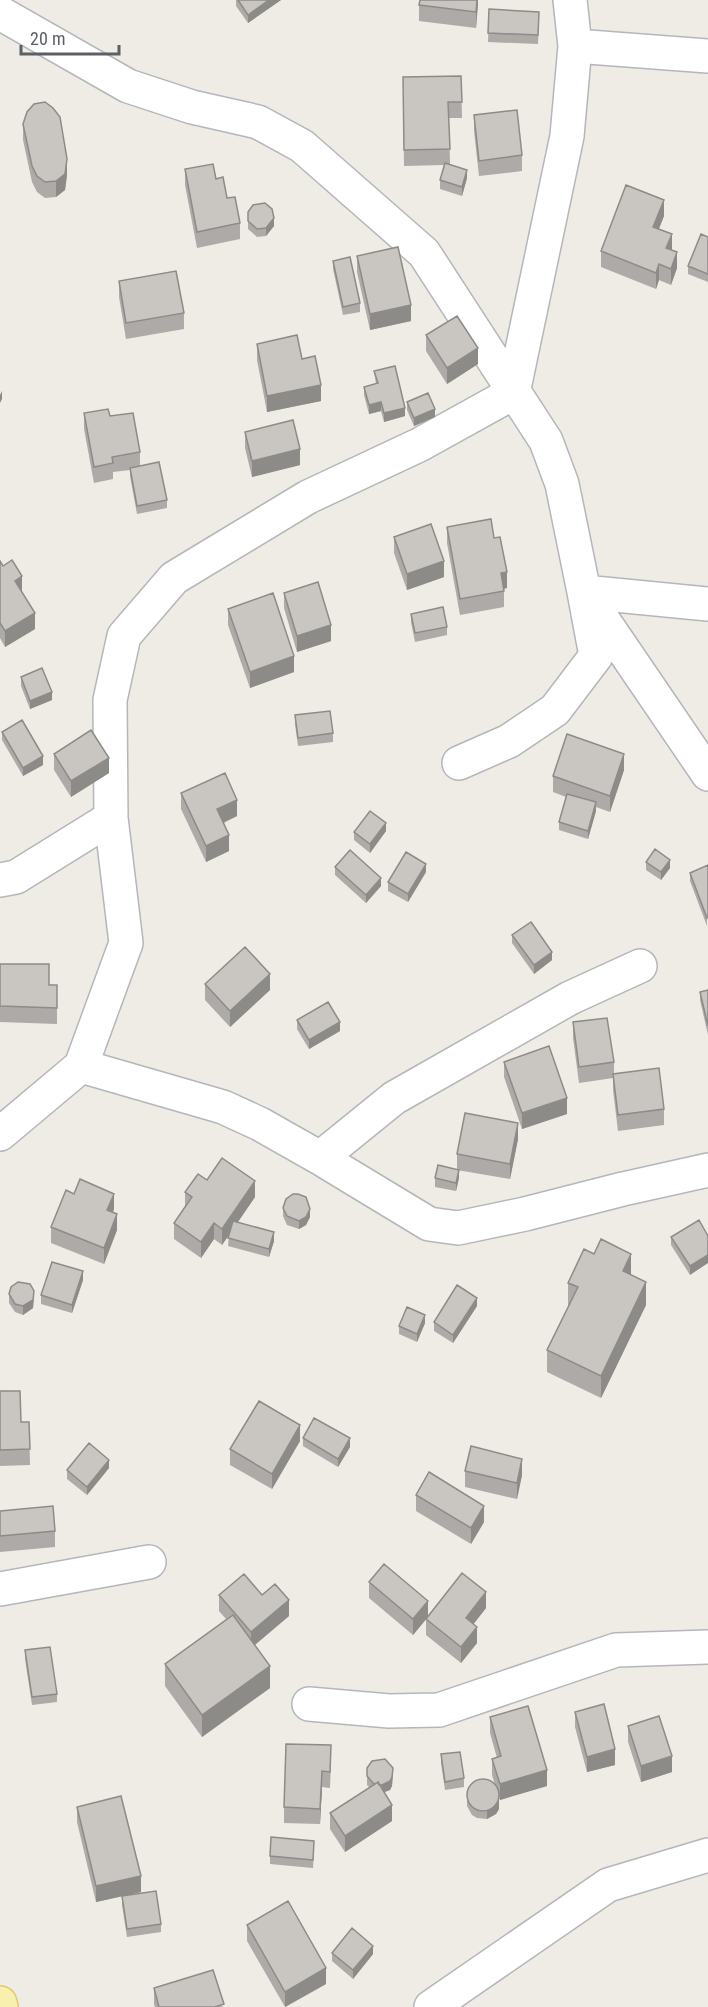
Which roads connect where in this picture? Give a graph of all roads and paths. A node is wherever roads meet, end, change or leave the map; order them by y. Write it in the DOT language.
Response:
graph roads {
  1 [pos="570,0"];
  2 [pos="0,13"];
  3 [pos="575,46"];
  4 [pos="708,56"];
  5 [pos="513,393"];
  6 [pos="584,592"];
  7 [pos="708,604"];
  8 [pos="459,764"];
  9 [pos="708,774"];
  10 [pos="111,818"];
  11 [pos="0,880"];
  12 [pos="640,966"];
  13 [pos="81,1066"];
  14 [pos="0,1134"];
  15 [pos="320,1158"];
  16 [pos="708,1170"];
  17 [pos="149,1562"];
  18 [pos="0,1589"];
  19 [pos="708,1647"];
  20 [pos="309,1704"];
  21 [pos="708,1855"];
  22 [pos="430,2007"];
  1 -- 3 [label="street"];
  2 -- 5 [label="street"];
  3 -- 4 [label="street"];
  3 -- 5 [label="street"];
  5 -- 6 [label="street"];
  5 -- 10 [label="street"];
  6 -- 7 [label="street"];
  6 -- 8 [label="street"];
  6 -- 9 [label="street"];
  10 -- 11 [label="street"];
  10 -- 13 [label="street"];
  12 -- 15 [label="street"];
  13 -- 14 [label="street"];
  13 -- 15 [label="street"];
  15 -- 16 [label="street"];
  17 -- 18 [label="street"];
  19 -- 20 [label="street"];
  21 -- 22 [label="street"];
}
